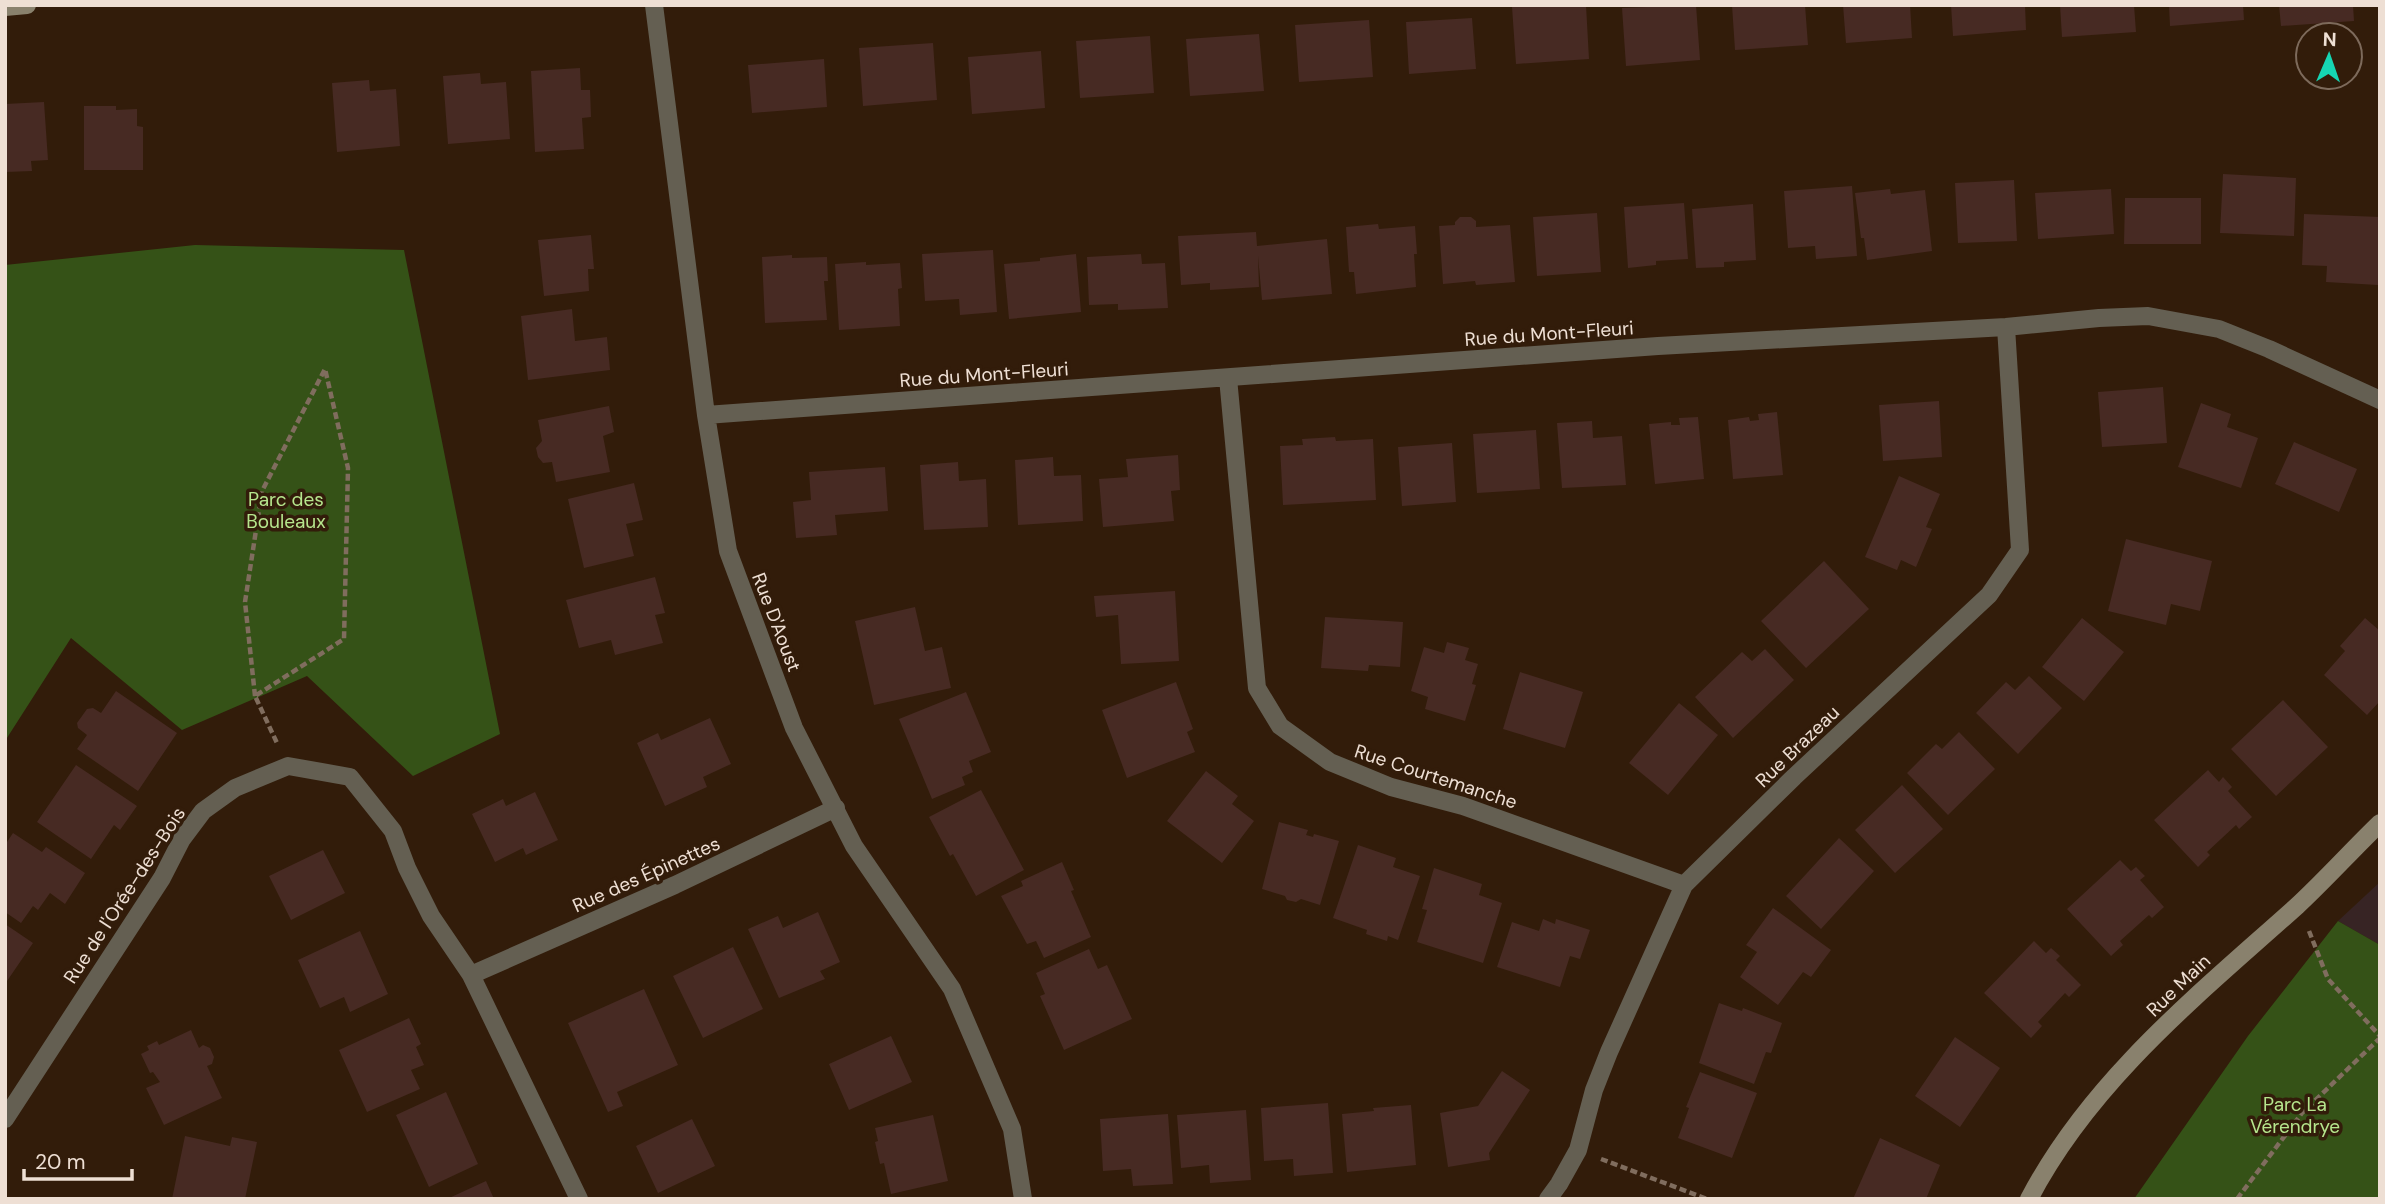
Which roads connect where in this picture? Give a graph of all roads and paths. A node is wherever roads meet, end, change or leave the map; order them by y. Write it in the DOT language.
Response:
graph roads {
  1 [pos="27,5"];
  2 [pos="654,5"];
  3 [pos="5,7"];
  4 [pos="2006,327"];
  5 [pos="1228,379"];
  6 [pos="2380,400"];
  7 [pos="706,415"];
  8 [pos="255,696"];
  9 [pos="288,766"];
  10 [pos="836,808"];
  11 [pos="2380,823"];
  12 [pos="1684,885"];
  13 [pos="2299,904"];
  14 [pos="471,975"];
  15 [pos="2380,1037"];
  16 [pos="5,1119"];
  17 [pos="1578,1150"];
  18 [pos="579,1199"];
  19 [pos="1023,1199"];
  20 [pos="1548,1199"];
  21 [pos="1707,1199"];
  22 [pos="2029,1199"];
  23 [pos="2237,1199"];
  1 -- 3 [label="street"];
  2 -- 7 [label="street, Rue D'Aoust"];
  4 -- 5 [label="street, Rue du Mont-Fleuri"];
  4 -- 6 [label="street, Rue du Mont-Fleuri"];
  4 -- 12 [label="street, Rue Brazeau"];
  5 -- 7 [label="street, Rue du Mont-Fleuri"];
  5 -- 12 [label="street, Rue Courtemanche"];
  7 -- 10 [label="street, Rue D'Aoust"];
  8 -- 8 [label="path"];
  8 -- 9 [label="path"];
  9 -- 14 [label="street"];
  9 -- 16 [label="street, Rue de l'Orée-des-Bois"];
  10 -- 14 [label="street, Rue des Épinettes"];
  10 -- 19 [label="street, Rue D'Aoust"];
  11 -- 13 [label="street, Rue Main"];
  12 -- 17 [label="street, Rue Brazeau"];
  13 -- 15 [label="path"];
  13 -- 22 [label="street, Rue Main"];
  14 -- 18 [label="street"];
  15 -- 23 [label="path"];
  17 -- 20 [label="street, Rue Brazeau"];
  17 -- 21 [label="path"];
}
